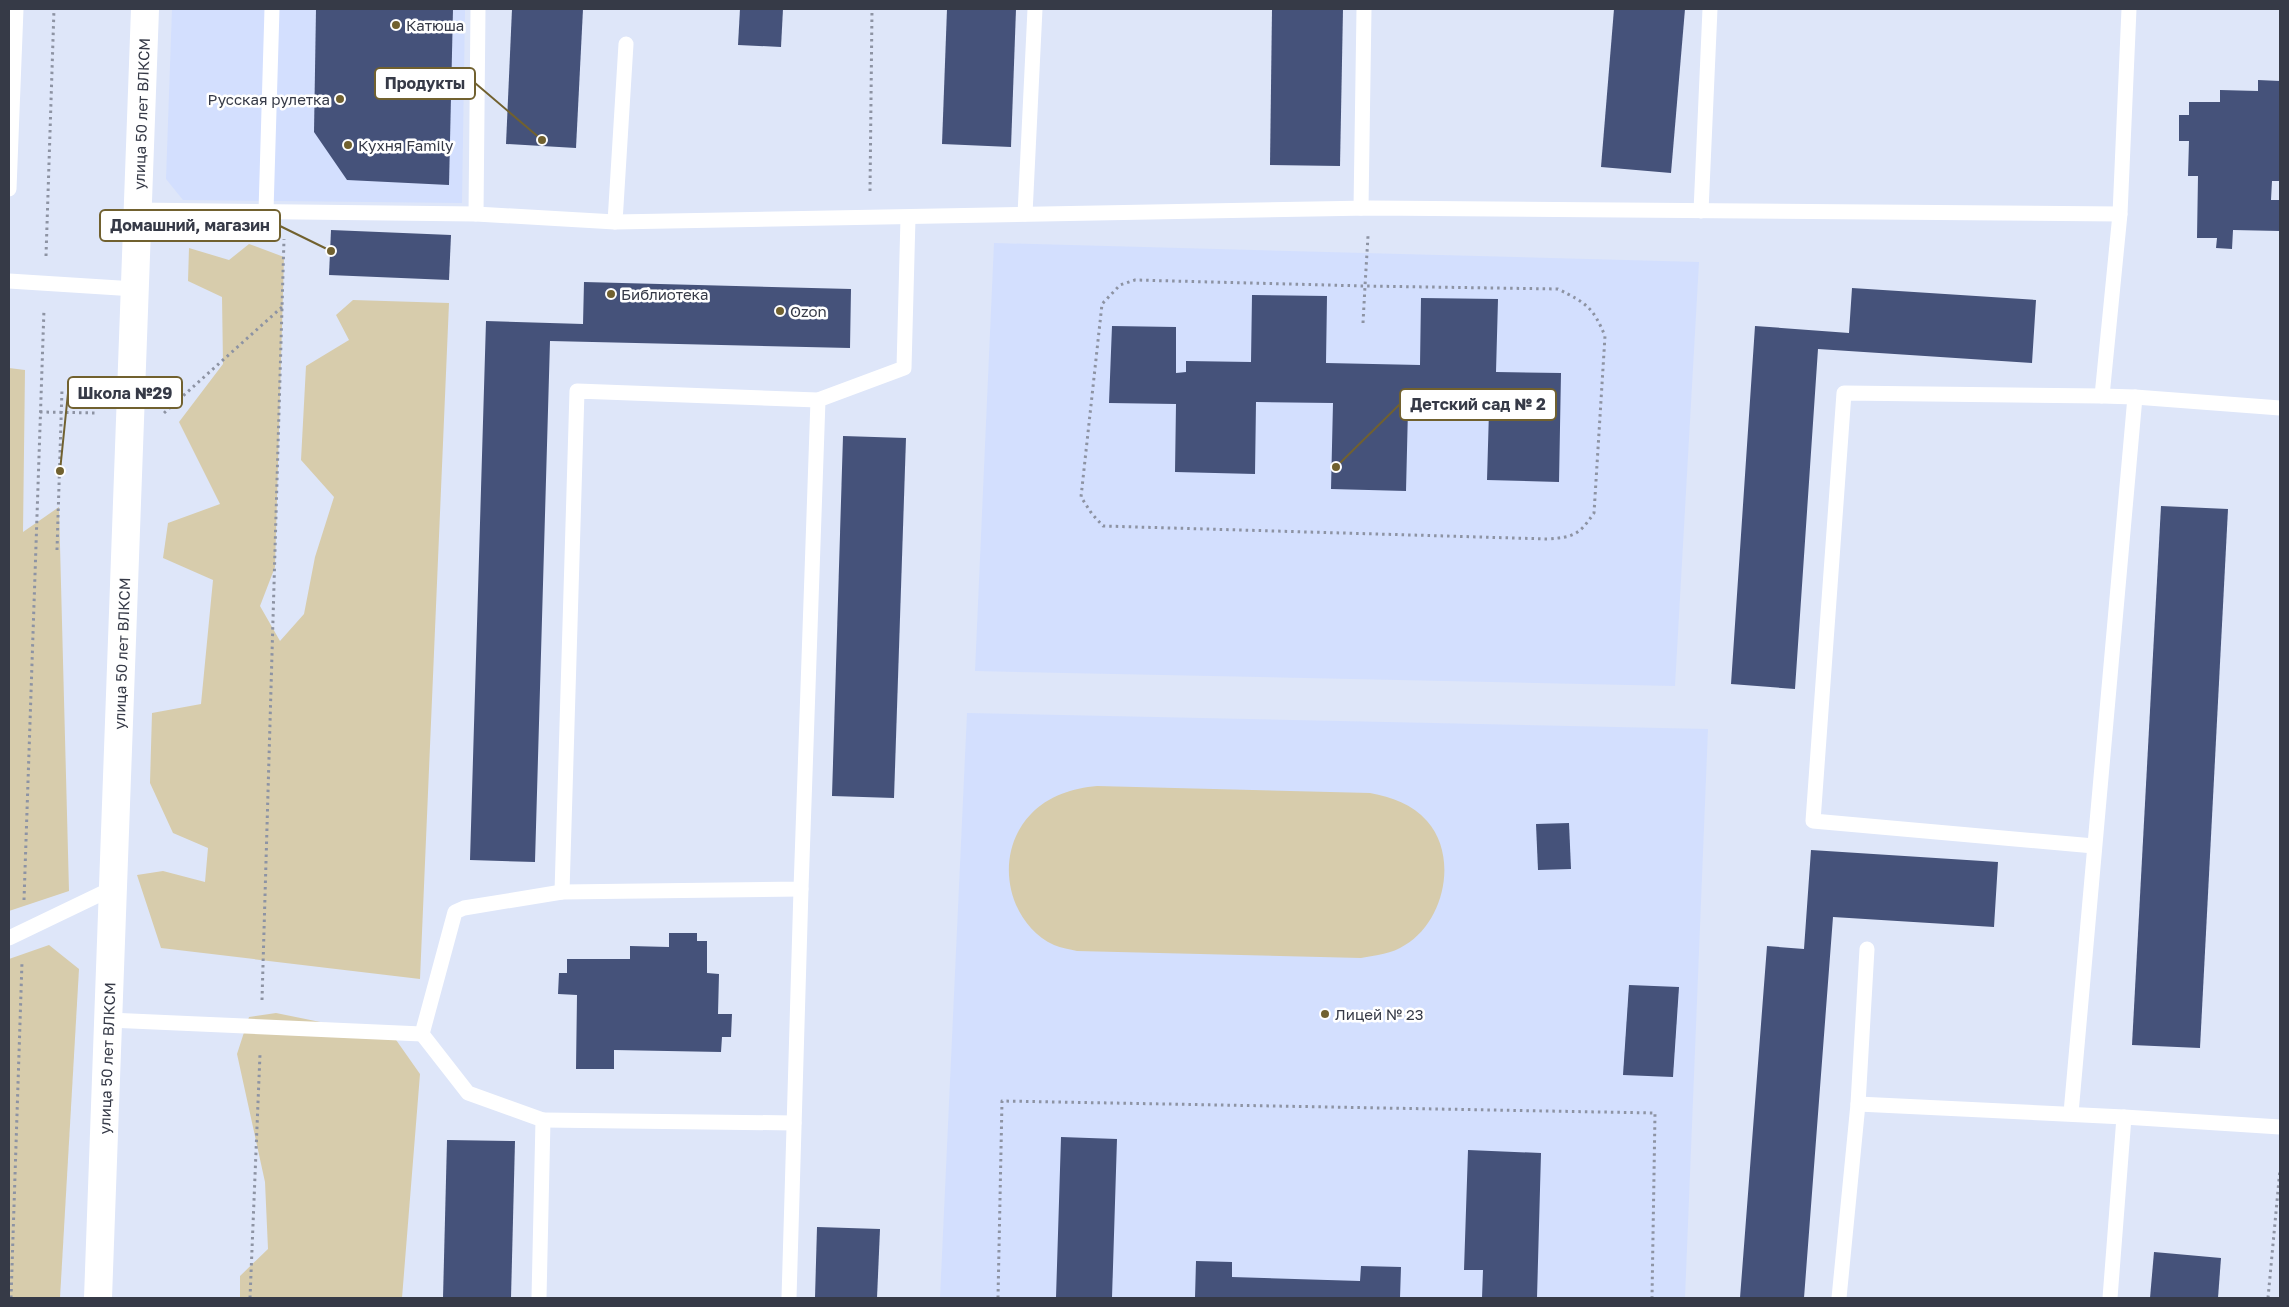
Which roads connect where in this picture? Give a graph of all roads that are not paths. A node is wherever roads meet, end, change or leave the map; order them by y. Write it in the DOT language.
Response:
graph roads {
  1 [pos="16,9"];
  2 [pos="146,9"];
  3 [pos="272,9"];
  4 [pos="478,9"];
  5 [pos="1036,9"];
  6 [pos="1364,9"];
  7 [pos="1710,9"];
  8 [pos="2129,9"];
  9 [pos="626,44"];
  10 [pos="9,189"];
  11 [pos="1366,208"];
  12 [pos="136,210"];
  13 [pos="266,211"];
  14 [pos="1701,211"];
  15 [pos="476,214"];
  16 [pos="1025,214"];
  17 [pos="2120,214"];
  18 [pos="908,218"];
  19 [pos="615,222"];
  20 [pos="9,281"];
  21 [pos="135,290"];
  22 [pos="2102,396"];
  23 [pos="2135,397"];
  24 [pos="818,400"];
  25 [pos="2280,408"];
  26 [pos="2094,846"];
  27 [pos="111,889"];
  28 [pos="801,889"];
  29 [pos="562,892"];
  30 [pos="9,938"];
  31 [pos="1867,949"];
  32 [pos="109,1020"];
  33 [pos="422,1034"];
  34 [pos="1858,1104"];
  35 [pos="2071,1113"];
  36 [pos="2124,1117"];
  37 [pos="543,1120"];
  38 [pos="794,1123"];
  39 [pos="2280,1126"];
  40 [pos="98,1298"];
  41 [pos="539,1298"];
  42 [pos="789,1298"];
  43 [pos="1839,1298"];
  44 [pos="2110,1298"];
  1 -- 10 [label="lane"];
  2 -- 12 [label="street, улица 50 лет ВЛКСМ"];
  3 -- 13 [label="lane"];
  4 -- 15 [label="lane"];
  5 -- 16 [label="lane"];
  6 -- 11 [label="lane"];
  7 -- 14 [label="lane"];
  8 -- 17 [label="lane"];
  9 -- 19 [label="lane"];
  11 -- 14 [label="lane"];
  11 -- 16 [label="lane"];
  12 -- 13 [label="lane"];
  12 -- 21 [label="street, улица 50 лет ВЛКСМ"];
  13 -- 15 [label="lane"];
  14 -- 17 [label="lane"];
  15 -- 19 [label="lane"];
  16 -- 18 [label="lane"];
  17 -- 22 [label="lane"];
  18 -- 19 [label="lane"];
  18 -- 24 [label="lane"];
  20 -- 21 [label="lane"];
  21 -- 27 [label="street, улица 50 лет ВЛКСМ"];
  22 -- 23 [label="lane"];
  22 -- 26 [label="lane"];
  23 -- 25 [label="lane"];
  23 -- 26 [label="lane"];
  24 -- 28 [label="lane"];
  24 -- 29 [label="lane"];
  26 -- 35 [label="lane"];
  27 -- 30 [label="lane"];
  27 -- 32 [label="street, улица 50 лет ВЛКСМ"];
  28 -- 29 [label="lane"];
  28 -- 38 [label="lane"];
  29 -- 33 [label="lane"];
  31 -- 34 [label="lane"];
  32 -- 33 [label="lane"];
  32 -- 40 [label="street, улица 50 лет ВЛКСМ"];
  33 -- 37 [label="lane"];
  34 -- 35 [label="lane"];
  34 -- 43 [label="lane"];
  35 -- 36 [label="lane"];
  36 -- 39 [label="lane"];
  36 -- 44 [label="lane"];
  37 -- 38 [label="lane"];
  37 -- 41 [label="lane"];
  38 -- 42 [label="lane"];
}
